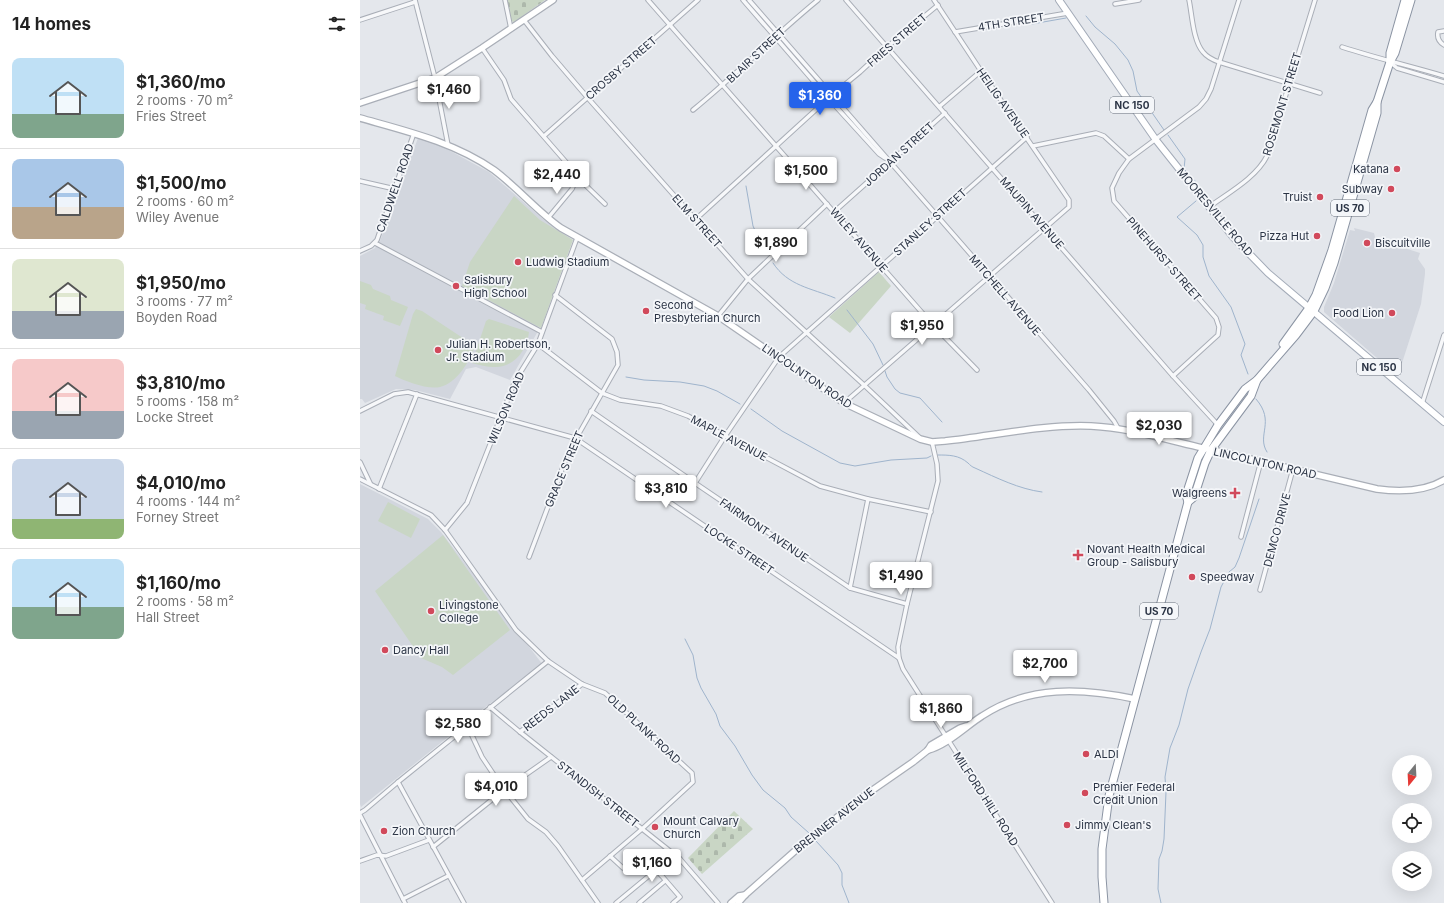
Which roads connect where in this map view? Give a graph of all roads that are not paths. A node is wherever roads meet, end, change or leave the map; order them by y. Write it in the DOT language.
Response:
graph roads {
  1 [pos="504,0"];
  2 [pos="553,0"];
  3 [pos="648,0"];
  4 [pos="698,0"];
  5 [pos="743,0"];
  6 [pos="749,0"];
  7 [pos="818,0"];
  8 [pos="846,0"];
  9 [pos="934,0"];
  10 [pos="1059,0"];
  11 [pos="1139,0"];
  12 [pos="1189,0"];
  13 [pos="1239,0"];
  14 [pos="1315,0"];
  15 [pos="1406,0"];
  16 [pos="1411,0"];
  17 [pos="415,1"];
  18 [pos="1115,4"];
  19 [pos="938,5"];
  20 [pos="1068,13"];
  21 [pos="360,20"];
  22 [pos="524,20"];
  23 [pos="670,25"];
  24 [pos="511,29"];
  25 [pos="1444,31"];
  26 [pos="955,32"];
  27 [pos="777,36"];
  28 [pos="1444,45"];
  29 [pos="887,47"];
  30 [pos="1342,47"];
  31 [pos="482,48"];
  32 [pos="1219,62"];
  33 [pos="1390,62"];
  34 [pos="981,71"];
  35 [pos="1444,76"];
  36 [pos="434,78"];
  37 [pos="1444,82"];
  38 [pos="1289,84"];
  39 [pos="723,85"];
  40 [pos="1320,93"];
  41 [pos="832,95"];
  42 [pos="587,97"];
  43 [pos="828,98"];
  44 [pos="360,103"];
  45 [pos="940,106"];
  46 [pos="693,110"];
  47 [pos="945,113"];
  48 [pos="360,118"];
  49 [pos="414,133"];
  50 [pos="544,136"];
  51 [pos="1027,137"];
  52 [pos="1156,140"];
  53 [pos="448,145"];
  54 [pos="775,145"];
  55 [pos="1033,146"];
  56 [pos="1129,159"];
  57 [pos="890,162"];
  58 [pos="992,167"];
  59 [pos="576,177"];
  60 [pos="360,181"];
  61 [pos="395,189"];
  62 [pos="605,204"];
  63 [pos="827,204"];
  64 [pos="1209,207"];
  65 [pos="834,212"];
  66 [pos="937,216"];
  67 [pos="548,218"];
  68 [pos="696,219"];
  69 [pos="1045,228"];
  70 [pos="577,238"];
  71 [pos="375,243"];
  72 [pos="360,251"];
  73 [pos="881,266"];
  74 [pos="988,276"];
  75 [pos="748,279"];
  76 [pos="555,295"];
  77 [pos="1311,309"];
  78 [pos="718,316"];
  79 [pos="934,326"];
  80 [pos="542,332"];
  81 [pos="807,333"];
  82 [pos="1444,335"];
  83 [pos="538,344"];
  84 [pos="779,357"];
  85 [pos="977,370"];
  86 [pos="1173,376"];
  87 [pos="1257,380"];
  88 [pos="864,385"];
  89 [pos="602,393"];
  90 [pos="417,394"];
  91 [pos="844,403"];
  92 [pos="1422,404"];
  93 [pos="360,411"];
  94 [pos="591,411"];
  95 [pos="501,418"];
  96 [pos="1444,422"];
  97 [pos="1218,425"];
  98 [pos="1118,428"];
  99 [pos="725,436"];
  100 [pos="576,438"];
  101 [pos="920,439"];
  102 [pos="932,442"];
  103 [pos="1207,449"];
  104 [pos="1261,461"];
  105 [pos="360,462"];
  106 [pos="1293,469"];
  107 [pos="360,479"];
  108 [pos="695,483"];
  109 [pos="1443,483"];
  110 [pos="370,484"];
  111 [pos="379,489"];
  112 [pos="868,499"];
  113 [pos="930,512"];
  114 [pos="445,530"];
  115 [pos="1241,537"];
  116 [pos="529,557"];
  117 [pos="850,588"];
  118 [pos="1260,590"];
  119 [pos="907,604"];
  120 [pos="899,658"];
  121 [pos="548,661"];
  122 [pos="582,684"];
  123 [pos="1135,699"];
  124 [pos="490,707"];
  125 [pos="468,727"];
  126 [pos="520,732"];
  127 [pos="947,738"];
  128 [pos="551,757"];
  129 [pos="398,782"];
  130 [pos="504,790"];
  131 [pos="360,814"];
  132 [pos="642,829"];
  133 [pos="429,840"];
  134 [pos="433,847"];
  135 [pos="381,855"];
  136 [pos="610,856"];
  137 [pos="680,859"];
  138 [pos="360,861"];
  139 [pos="656,870"];
  140 [pos="661,875"];
  141 [pos="448,876"];
  142 [pos="582,880"];
  143 [pos="666,881"];
  144 [pos="745,895"];
  145 [pos="403,899"];
  146 [pos="405,903"];
  147 [pos="464,903"];
  148 [pos="598,903"];
  149 [pos="616,903"];
  150 [pos="638,903"];
  151 [pos="673,903"];
  152 [pos="718,903"];
  153 [pos="731,903"];
  154 [pos="738,903"];
  155 [pos="1052,903"];
  156 [pos="1104,903"];
  1 -- 24 [label="street"];
  2 -- 22 [label="street"];
  3 -- 23 [label="street, WILEY AVENUE"];
  4 -- 23 [label="street, CROSBY STREET"];
  5 -- 27 [label="street, MITCHELL AVENUE"];
  6 -- 27 [label="street, MITCHELL AVENUE"];
  7 -- 27 [label="street, BLAIR STREET"];
  8 -- 29 [label="street, MAUPIN AVENUE"];
  9 -- 19 [label="street, HEILIG AVENUE"];
  10 -- 20 [label="main road, MOORESVILLE ROAD / NC 150"];
  11 -- 18 [label="street"];
  12 -- 32 [label="street"];
  13 -- 32 [label="street, PINEHURST STREET"];
  14 -- 38 [label="street, ROSEMONT STREET"];
  15 -- 33 [label="highway, US 70"];
  16 -- 33 [label="highway, US 70"];
  17 -- 21 [label="street"];
  17 -- 36 [label="street"];
  19 -- 26 [label="street, HEILIG AVENUE"];
  19 -- 29 [label="street, FRIES STREET"];
  20 -- 26 [label="street, 4TH STREET"];
  20 -- 52 [label="main road, MOORESVILLE ROAD / NC 150"];
  22 -- 24 [label="street"];
  22 -- 42 [label="street, ELM STREET"];
  23 -- 39 [label="street, WILEY AVENUE"];
  23 -- 42 [label="street, CROSBY STREET"];
  24 -- 31 [label="street"];
  25 -- 28 [label="street"];
  26 -- 34 [label="street, HEILIG AVENUE"];
  27 -- 39 [label="street, BLAIR STREET"];
  27 -- 41 [label="street, MITCHELL AVENUE"];
  27 -- 43 [label="street, MITCHELL AVENUE"];
  29 -- 41 [label="street, FRIES STREET"];
  29 -- 45 [label="street, MAUPIN AVENUE"];
  30 -- 33 [label="street"];
  31 -- 36 [label="street"];
  31 -- 50 [label="street"];
  32 -- 38 [label="street"];
  32 -- 52 [label="street, PINEHURST STREET"];
  33 -- 35 [label="street"];
  33 -- 37 [label="street"];
  33 -- 77 [label="highway, US 70"];
  34 -- 45 [label="street"];
  34 -- 51 [label="street, HEILIG AVENUE"];
  36 -- 44 [label="street"];
  36 -- 53 [label="street"];
  38 -- 40 [label="street"];
  38 -- 64 [label="street, ROSEMONT STREET"];
  39 -- 46 [label="street, BLAIR STREET"];
  39 -- 54 [label="street, WILEY AVENUE"];
  41 -- 43 [label="street, FRIES STREET"];
  41 -- 57 [label="street, MITCHELL AVENUE"];
  42 -- 50 [label="street, CROSBY STREET"];
  42 -- 68 [label="street, ELM STREET"];
  43 -- 54 [label="street, FRIES STREET"];
  43 -- 57 [label="street, MITCHELL AVENUE"];
  45 -- 47 [label="street, MAUPIN AVENUE"];
  47 -- 57 [label="street, JORDAN STREET"];
  47 -- 58 [label="street, MAUPIN AVENUE"];
  48 -- 49 [label="street, LINCOLNTON ROAD"];
  49 -- 53 [label="street, LINCOLNTON ROAD"];
  49 -- 61 [label="street, CALDWELL ROAD"];
  50 -- 59 [label="street"];
  51 -- 55 [label="street, HEILIG AVENUE"];
  51 -- 58 [label="street, STANLEY STREET"];
  52 -- 56 [label="street, PINEHURST STREET"];
  52 -- 64 [label="main road, MOORESVILLE ROAD / NC 150"];
  53 -- 67 [label="street, LINCOLNTON ROAD"];
  54 -- 63 [label="street, WILEY AVENUE"];
  54 -- 68 [label="street, FRIES STREET"];
  55 -- 56 [label="street"];
  55 -- 69 [label="street, HEILIG AVENUE"];
  56 -- 86 [label="street, PINEHURST STREET"];
  57 -- 65 [label="street, JORDAN STREET"];
  57 -- 66 [label="street, MITCHELL AVENUE"];
  58 -- 66 [label="street, STANLEY STREET"];
  58 -- 69 [label="street, MAUPIN AVENUE"];
  59 -- 62 [label="street"];
  59 -- 67 [label="street"];
  60 -- 61 [label="street"];
  61 -- 71 [label="street, CALDWELL ROAD"];
  63 -- 65 [label="street, WILEY AVENUE"];
  63 -- 75 [label="street"];
  64 -- 77 [label="main road, MOORESVILLE ROAD / NC 150"];
  65 -- 73 [label="street, WILEY AVENUE"];
  66 -- 73 [label="street, STANLEY STREET"];
  66 -- 74 [label="street, MITCHELL AVENUE"];
  67 -- 70 [label="street, LINCOLNTON ROAD"];
  68 -- 75 [label="street, ELM STREET"];
  69 -- 74 [label="street"];
  69 -- 86 [label="street, MAUPIN AVENUE"];
  70 -- 76 [label="street, WILSON ROAD"];
  70 -- 78 [label="street, LINCOLNTON ROAD"];
  71 -- 72 [label="street"];
  71 -- 80 [label="street"];
  73 -- 79 [label="street, WILEY AVENUE"];
  73 -- 81 [label="street, STANLEY STREET"];
  74 -- 79 [label="street"];
  74 -- 98 [label="street, MITCHELL AVENUE"];
  75 -- 78 [label="street"];
  75 -- 81 [label="street, ELM STREET"];
  76 -- 80 [label="street, WILSON ROAD"];
  76 -- 89 [label="street, GRACE STREET"];
  77 -- 87 [label="highway, US 70"];
  77 -- 92 [label="main road, MOORESVILLE ROAD / NC 150"];
  78 -- 84 [label="street, LINCOLNTON ROAD"];
  79 -- 85 [label="street, WILEY AVENUE"];
  79 -- 88 [label="street"];
  80 -- 83 [label="street, WILSON ROAD"];
  81 -- 84 [label="street, STANLEY STREET"];
  81 -- 88 [label="street, ELM STREET"];
  82 -- 92 [label="street"];
  83 -- 89 [label="street, MAPLE AVENUE"];
  83 -- 95 [label="street, WILSON ROAD"];
  84 -- 91 [label="street, LINCOLNTON ROAD"];
  84 -- 99 [label="street, STANLEY STREET"];
  86 -- 97 [label="street, MAUPIN AVENUE"];
  87 -- 97 [label="highway, US 70"];
  87 -- 103 [label="highway, US 70"];
  88 -- 91 [label="street"];
  88 -- 101 [label="street, ELM STREET"];
  89 -- 94 [label="street, GRACE STREET"];
  89 -- 99 [label="street, MAPLE AVENUE"];
  90 -- 93 [label="street, LOCKE STREET"];
  90 -- 95 [label="street, LOCKE STREET"];
  90 -- 111 [label="street"];
  91 -- 101 [label="street, LINCOLNTON ROAD"];
  92 -- 96 [label="main road, MOORESVILLE ROAD / NC 150"];
  94 -- 100 [label="street, GRACE STREET"];
  94 -- 108 [label="street, FAIRMONT AVENUE"];
  95 -- 100 [label="street, LOCKE STREET"];
  95 -- 114 [label="street, WILSON ROAD"];
  97 -- 103 [label="highway, US 70"];
  98 -- 102 [label="street, LINCOLNTON ROAD"];
  98 -- 103 [label="street, LINCOLNTON ROAD"];
  99 -- 108 [label="street, STANLEY STREET"];
  99 -- 112 [label="street, MAPLE AVENUE"];
  100 -- 116 [label="street, GRACE STREET"];
  100 -- 120 [label="street, LOCKE STREET"];
  101 -- 102 [label="street, LINCOLNTON ROAD"];
  102 -- 113 [label="street, MILFORD HILL ROAD"];
  103 -- 104 [label="street, LINCOLNTON ROAD"];
  103 -- 123 [label="highway, US 70"];
  104 -- 106 [label="street, LINCOLNTON ROAD"];
  104 -- 115 [label="street"];
  105 -- 110 [label="street"];
  106 -- 109 [label="street, LINCOLNTON ROAD"];
  106 -- 118 [label="street, DEMCO DRIVE"];
  107 -- 110 [label="street, OLD PLANK ROAD"];
  108 -- 117 [label="street, FAIRMONT AVENUE"];
  110 -- 111 [label="street, OLD PLANK ROAD"];
  111 -- 114 [label="street, OLD PLANK ROAD"];
  112 -- 113 [label="street, MAPLE AVENUE"];
  112 -- 117 [label="street"];
  113 -- 119 [label="street, MILFORD HILL ROAD"];
  114 -- 121 [label="street, OLD PLANK ROAD"];
  117 -- 119 [label="street, FAIRMONT AVENUE"];
  119 -- 120 [label="street, MILFORD HILL ROAD"];
  120 -- 127 [label="street, MILFORD HILL ROAD"];
  121 -- 122 [label="street, OLD PLANK ROAD"];
  121 -- 124 [label="street"];
  122 -- 126 [label="street, REEDS LANE"];
  122 -- 132 [label="street, OLD PLANK ROAD"];
  123 -- 127 [label="street, BRENNER AVENUE"];
  123 -- 156 [label="highway, US 70"];
  124 -- 125 [label="street"];
  124 -- 126 [label="street, STANDISH STREET"];
  125 -- 129 [label="street"];
  125 -- 130 [label="street"];
  126 -- 128 [label="street, STANDISH STREET"];
  127 -- 144 [label="street, BRENNER AVENUE"];
  127 -- 155 [label="street, MILFORD HILL ROAD"];
  128 -- 130 [label="street"];
  128 -- 132 [label="street, STANDISH STREET"];
  129 -- 131 [label="street"];
  129 -- 133 [label="street"];
  130 -- 134 [label="street"];
  130 -- 142 [label="street"];
  131 -- 135 [label="street"];
  132 -- 136 [label="street"];
  132 -- 137 [label="street, STANDISH STREET"];
  133 -- 134 [label="street"];
  133 -- 135 [label="street"];
  134 -- 141 [label="street"];
  135 -- 138 [label="street"];
  135 -- 145 [label="street"];
  136 -- 139 [label="street"];
  136 -- 142 [label="street"];
  137 -- 140 [label="street"];
  137 -- 152 [label="street, STANDISH STREET"];
  139 -- 140 [label="street"];
  139 -- 149 [label="street"];
  140 -- 143 [label="street"];
  141 -- 145 [label="street"];
  141 -- 147 [label="street"];
  142 -- 148 [label="street"];
  143 -- 150 [label="street"];
  143 -- 151 [label="street"];
  144 -- 153 [label="street, BRENNER AVENUE"];
  144 -- 154 [label="street, BRENNER AVENUE"];
  145 -- 146 [label="street"];
}
